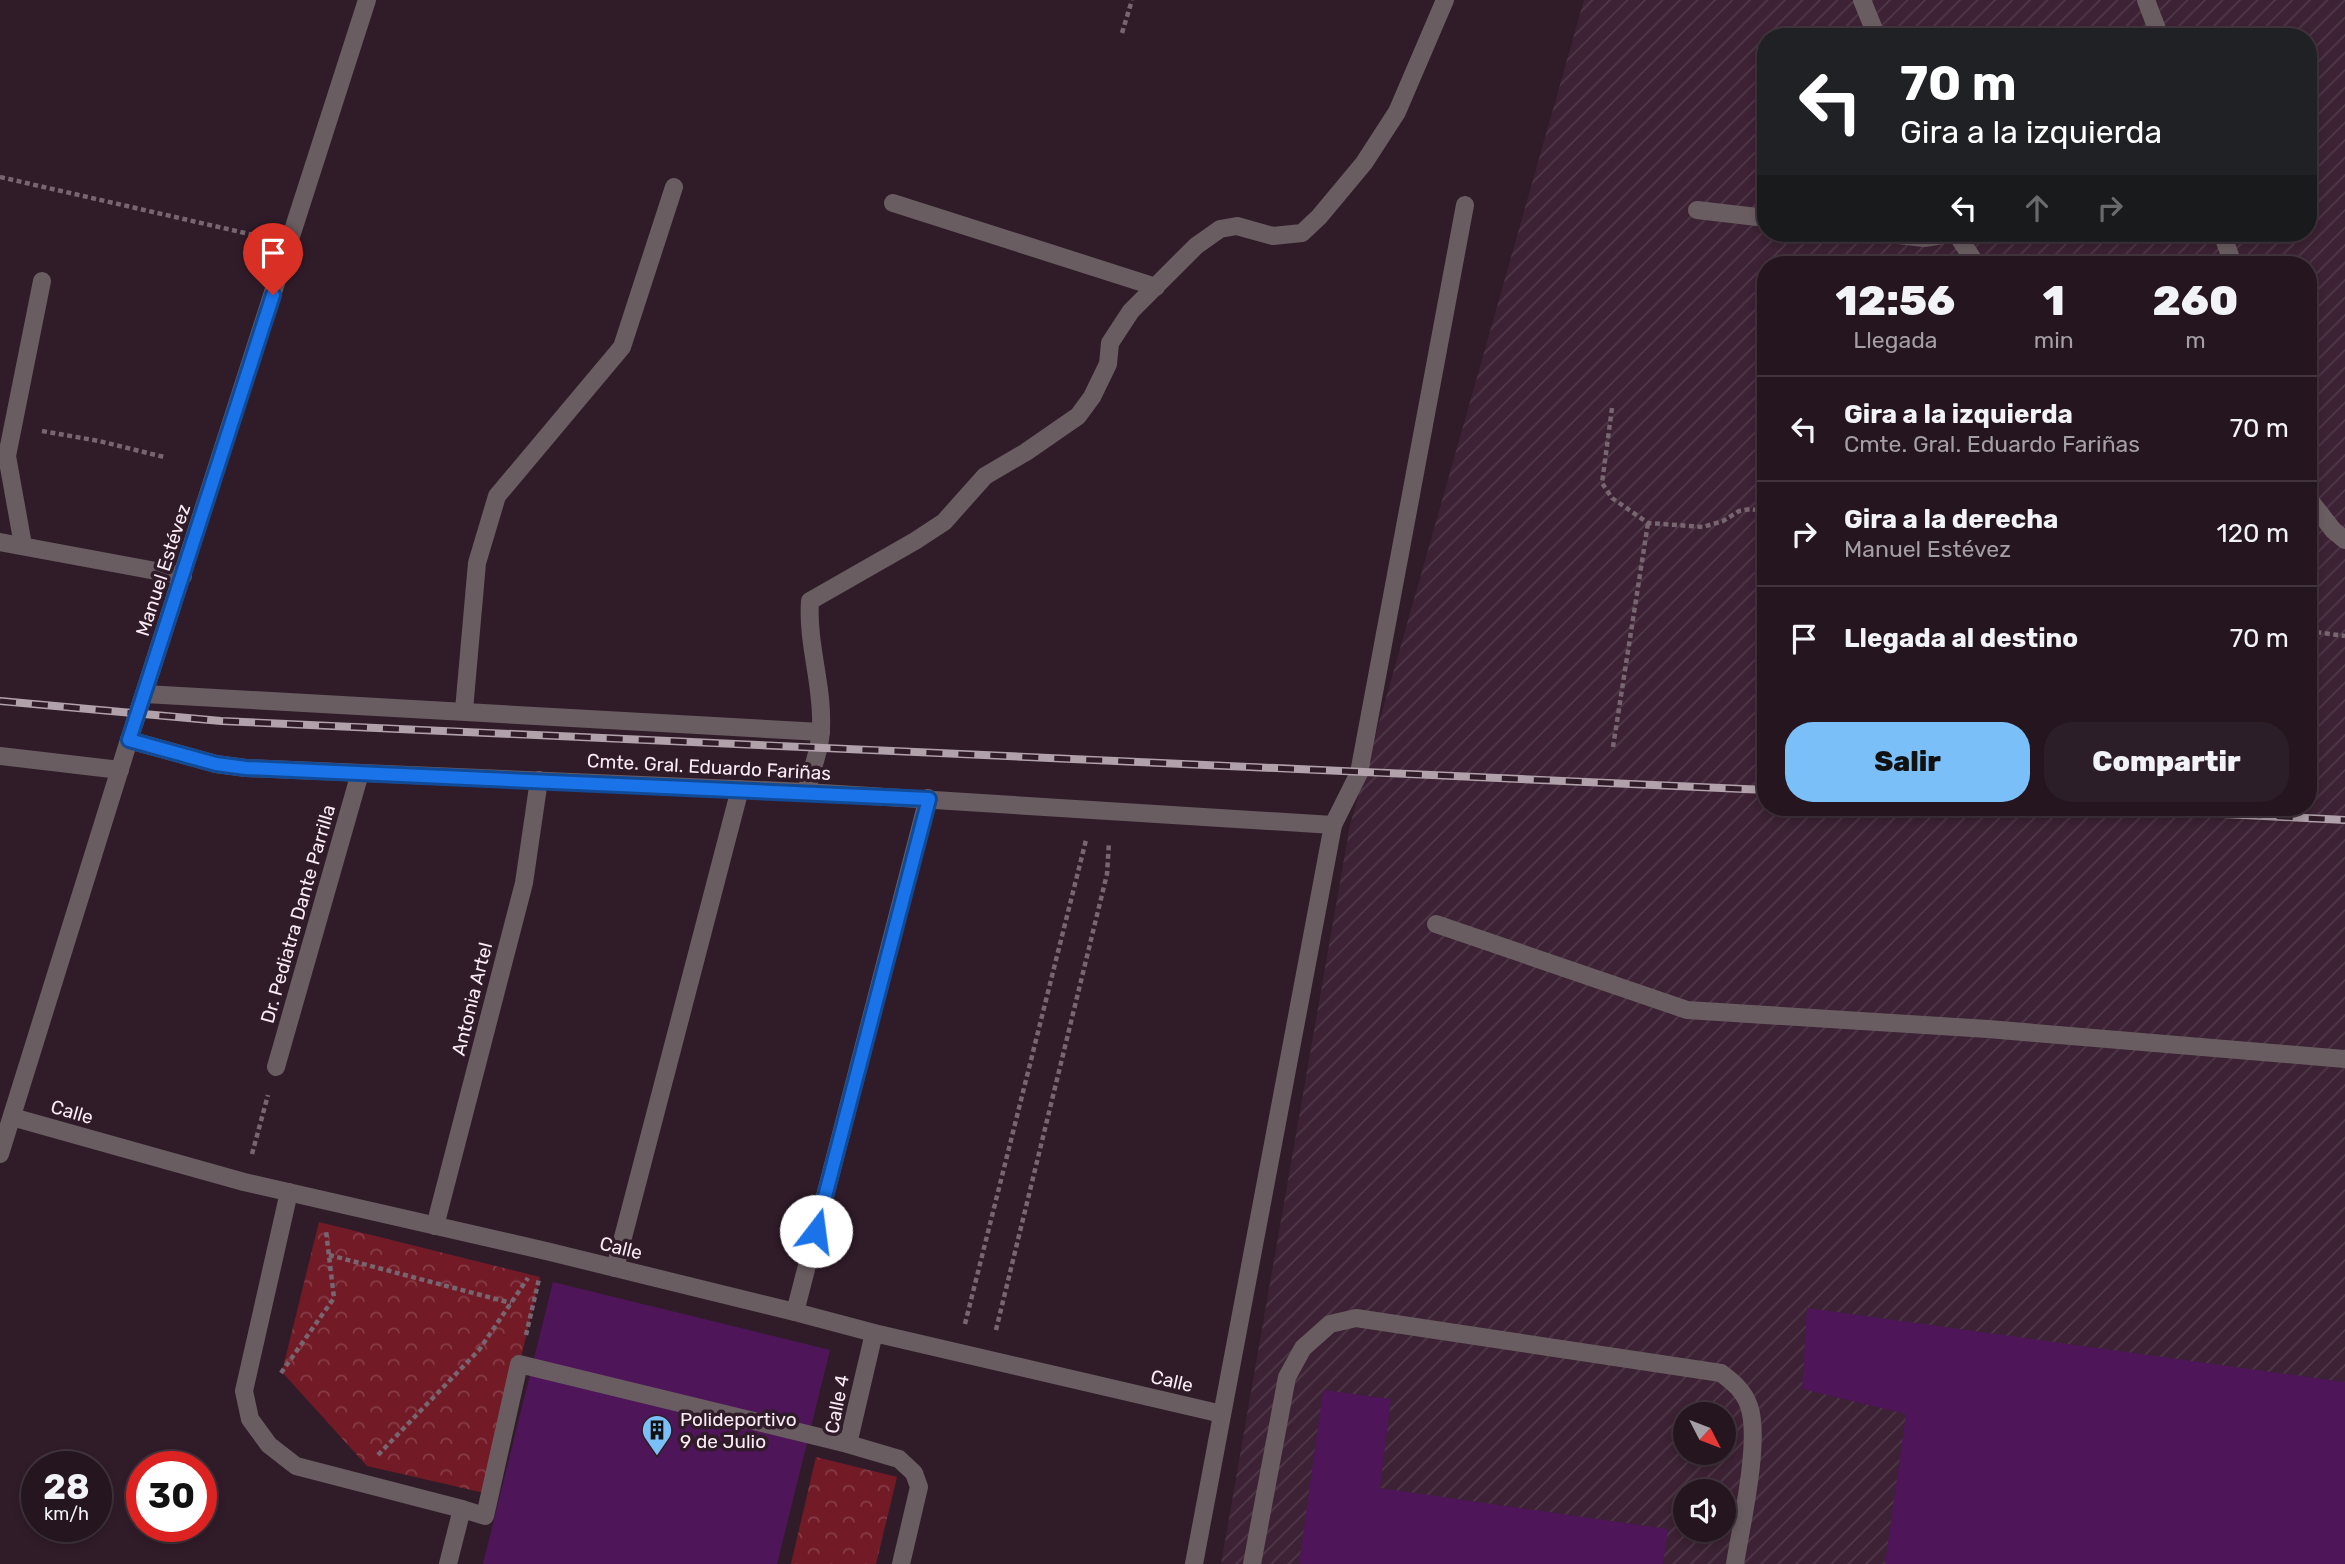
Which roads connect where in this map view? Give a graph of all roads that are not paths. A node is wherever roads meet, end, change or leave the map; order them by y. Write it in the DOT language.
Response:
graph roads {
  1 [pos="367,0"];
  2 [pos="1445,0"];
  3 [pos="1862,0"];
  4 [pos="2146,0"];
  5 [pos="1873,28"];
  6 [pos="2157,28"];
  7 [pos="674,187"];
  8 [pos="893,203"];
  9 [pos="1465,205"];
  10 [pos="1697,209"];
  11 [pos="1757,217"];
  12 [pos="42,281"];
  13 [pos="1156,287"];
  14 [pos="2317,510"];
  15 [pos="2345,540"];
  16 [pos="0,542"];
  17 [pos="23,545"];
  18 [pos="183,576"];
  19 [pos="145,694"];
  20 [pos="464,710"];
  21 [pos="821,732"];
  22 [pos="129,740"];
  23 [pos="0,756"];
  24 [pos="120,770"];
  25 [pos="360,773"];
  26 [pos="539,780"];
  27 [pos="740,789"];
  28 [pos="806,792"];
  29 [pos="929,799"];
  30 [pos="1333,825"];
  31 [pos="1436,924"];
  32 [pos="2345,1059"];
  33 [pos="276,1067"];
  34 [pos="12,1117"];
  35 [pos="0,1154"];
  36 [pos="289,1192"];
  37 [pos="435,1226"];
  38 [pos="615,1268"];
  39 [pos="795,1312"];
  40 [pos="874,1334"];
  41 [pos="1222,1414"];
  42 [pos="848,1444"];
  43 [pos="462,1509"];
  44 [pos="449,1564"];
  45 [pos="901,1564"];
  46 [pos="1194,1564"];
  47 [pos="1252,1564"];
  48 [pos="1735,1564"];
  1 -- 18 [label="street, Manuel Estévez"];
  2 -- 13 [label="street"];
  3 -- 5 [label="street"];
  4 -- 6 [label="street"];
  7 -- 20 [label="street"];
  8 -- 13 [label="street"];
  9 -- 30 [label="street"];
  10 -- 11 [label="street"];
  12 -- 17 [label="street"];
  13 -- 21 [label="street"];
  14 -- 15 [label="street"];
  16 -- 17 [label="street"];
  17 -- 18 [label="street"];
  18 -- 19 [label="street, Manuel Estévez"];
  19 -- 20 [label="street"];
  19 -- 22 [label="street, Manuel Estévez"];
  20 -- 21 [label="street"];
  21 -- 28 [label="street"];
  22 -- 24 [label="street, Manuel Estévez"];
  22 -- 25 [label="street, Cmte. Gral. Eduardo Fariñas"];
  23 -- 24 [label="street"];
  24 -- 34 [label="street, Manuel Estévez"];
  25 -- 26 [label="street, Cmte. Gral. Eduardo Fariñas"];
  25 -- 33 [label="street, Dr. Pediatra Dante Parrilla"];
  26 -- 27 [label="street, Cmte. Gral. Eduardo Fariñas"];
  26 -- 37 [label="street, Antonia Artel"];
  27 -- 28 [label="street, Cmte. Gral. Eduardo Fariñas"];
  27 -- 38 [label="street"];
  28 -- 29 [label="street, Cmte. Gral. Eduardo Fariñas"];
  29 -- 30 [label="street, Cmte. Gral. Eduardo Fariñas"];
  29 -- 39 [label="street"];
  30 -- 41 [label="street"];
  31 -- 32 [label="street"];
  34 -- 35 [label="street, Manuel Estévez"];
  34 -- 36 [label="street, Calle"];
  36 -- 37 [label="street, Calle"];
  36 -- 43 [label="street"];
  37 -- 38 [label="street, Calle"];
  38 -- 39 [label="street, Calle"];
  39 -- 40 [label="street, Calle"];
  40 -- 41 [label="street, Calle"];
  40 -- 42 [label="street, Calle 4"];
  41 -- 46 [label="street"];
  42 -- 43 [label="street"];
  42 -- 45 [label="street, Calle 4"];
  43 -- 44 [label="street"];
  47 -- 48 [label="street"];
}
